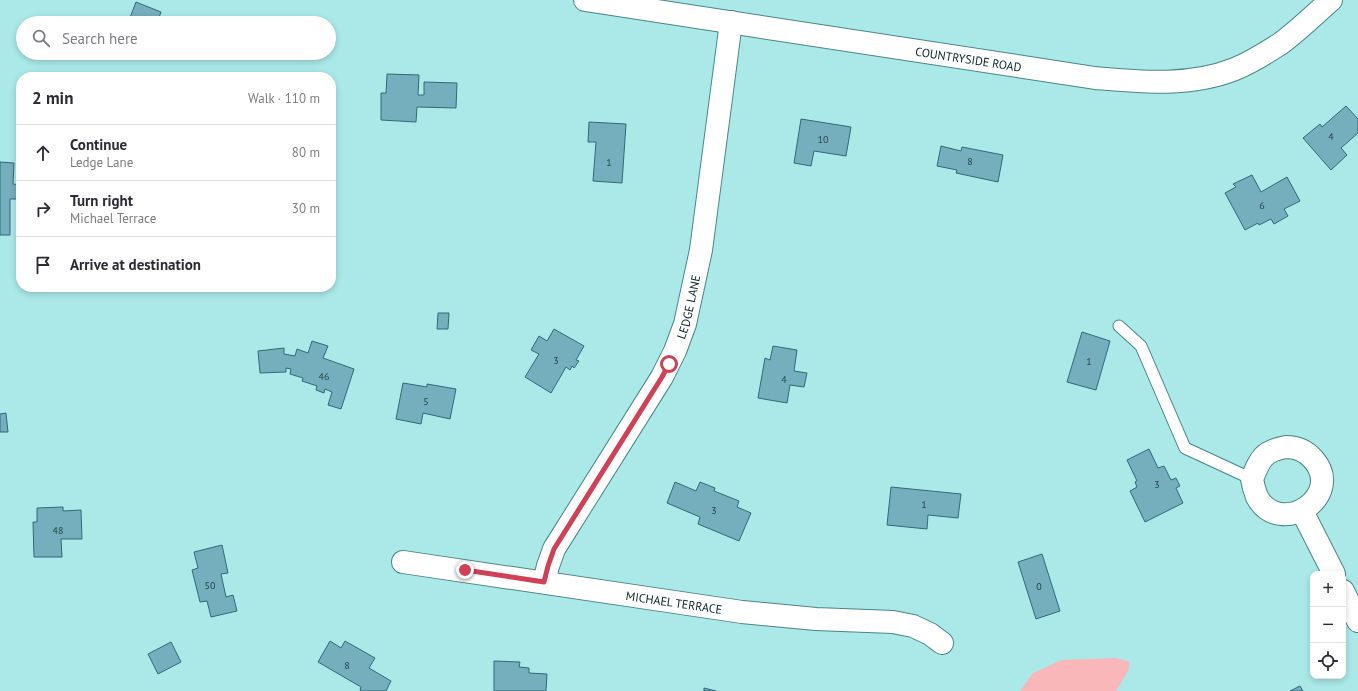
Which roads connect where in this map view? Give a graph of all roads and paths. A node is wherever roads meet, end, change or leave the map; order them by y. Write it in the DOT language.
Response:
graph roads {
  1 [pos="585,0"];
  2 [pos="1331,0"];
  3 [pos="731,22"];
  4 [pos="1119,326"];
  5 [pos="1252,479"];
  6 [pos="1302,511"];
  7 [pos="403,562"];
  8 [pos="1332,571"];
  9 [pos="544,582"];
  10 [pos="1346,598"];
  11 [pos="1358,621"];
  12 [pos="942,643"];
  1 -- 3 [label="street, COUNTRYSIDE ROAD"];
  2 -- 3 [label="street, COUNTRYSIDE ROAD"];
  3 -- 9 [label="street, LEDGE LANE"];
  4 -- 5 [label="lane"];
  5 -- 6 [label="street"];
  5 -- 6 [label="street"];
  6 -- 8 [label="street"];
  7 -- 9 [label="street, MICHAEL TERRACE"];
  9 -- 12 [label="street, MICHAEL TERRACE"];
  10 -- 11 [label="street"];
}
